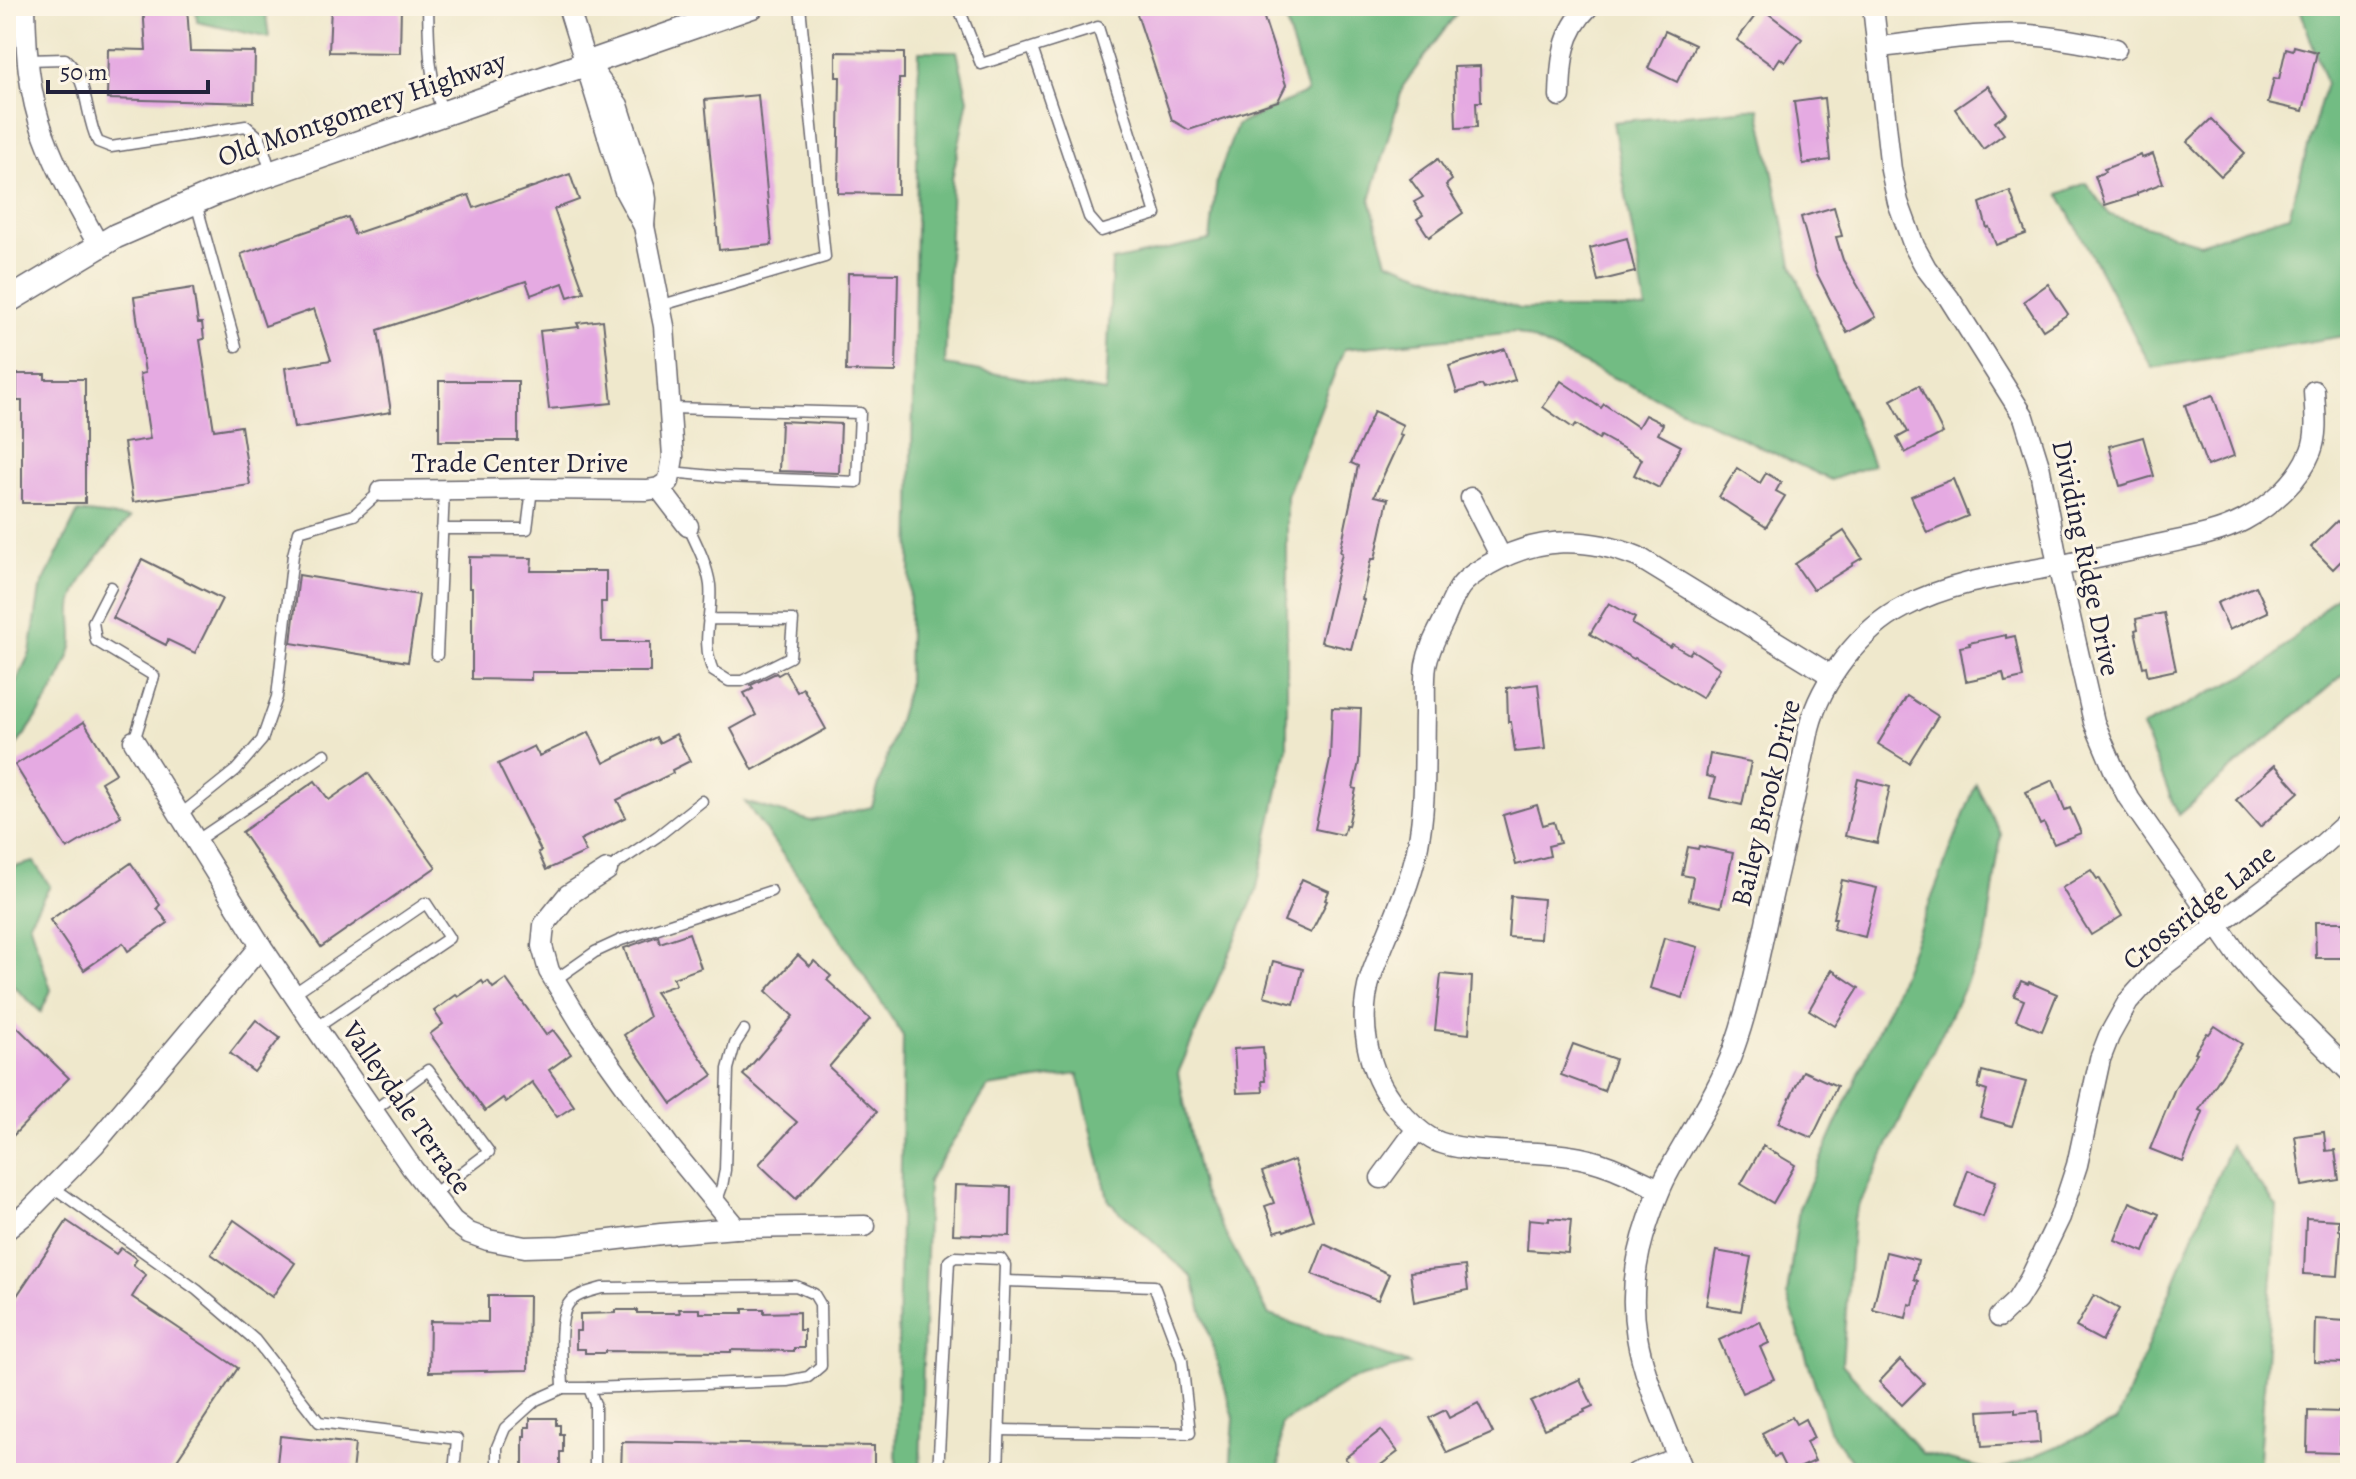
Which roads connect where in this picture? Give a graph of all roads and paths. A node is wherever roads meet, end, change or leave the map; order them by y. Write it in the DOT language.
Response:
graph roads {
  1 [pos="25,6"];
  2 [pos="428,6"];
  3 [pos="568,6"];
  4 [pos="752,6"];
  5 [pos="800,6"];
  6 [pos="958,6"];
  7 [pos="1589,6"];
  8 [pos="1873,6"];
  9 [pos="1879,47"];
  10 [pos="1032,48"];
  11 [pos="2116,49"];
  12 [pos="27,60"];
  13 [pos="587,63"];
  14 [pos="1560,96"];
  15 [pos="443,112"];
  16 [pos="272,172"];
  17 [pos="195,201"];
  18 [pos="99,246"];
  19 [pos="6,302"];
  20 [pos="659,306"];
  21 [pos="236,346"];
  22 [pos="2314,391"];
  23 [pos="670,408"];
  24 [pos="665,480"];
  25 [pos="532,489"];
  26 [pos="381,491"];
  27 [pos="444,491"];
  28 [pos="1471,498"];
  29 [pos="688,526"];
  30 [pos="442,529"];
  31 [pos="1501,557"];
  32 [pos="2058,565"];
  33 [pos="111,587"];
  34 [pos="708,619"];
  35 [pos="437,655"];
  36 [pos="1832,676"];
  37 [pos="134,741"];
  38 [pos="325,754"];
  39 [pos="702,801"];
  40 [pos="179,815"];
  41 [pos="2350,820"];
  42 [pos="196,841"];
  43 [pos="607,870"];
  44 [pos="771,891"];
  45 [pos="2216,924"];
  46 [pos="261,946"];
  47 [pos="555,980"];
  48 [pos="293,994"];
  49 [pos="316,1028"];
  50 [pos="744,1030"];
  51 [pos="2350,1072"];
  52 [pos="373,1111"];
  53 [pos="1417,1129"];
  54 [pos="1381,1178"];
  55 [pos="53,1187"];
  56 [pos="1659,1189"];
  57 [pos="432,1195"];
  58 [pos="716,1203"];
  59 [pos="865,1226"];
  60 [pos="736,1228"];
  61 [pos="6,1230"];
  62 [pos="1006,1281"];
  63 [pos="1999,1317"];
  64 [pos="563,1388"];
  65 [pos="589,1388"];
  66 [pos="1000,1430"];
  67 [pos="1681,1465"];
  68 [pos="454,1473"];
  69 [pos="497,1473"];
  70 [pos="595,1473"];
  71 [pos="938,1473"];
  72 [pos="998,1473"];
  73 [pos="1636,1473"];
  1 -- 12 [label="street"];
  2 -- 15 [label="lane"];
  3 -- 13 [label="street"];
  4 -- 13 [label="street, Old Montgomery Highway"];
  5 -- 20 [label="lane"];
  6 -- 10 [label="lane"];
  7 -- 14 [label="street"];
  8 -- 9 [label="street, Dividing Ridge Drive"];
  9 -- 11 [label="street"];
  9 -- 32 [label="street, Dividing Ridge Drive"];
  10 -- 10 [label="lane"];
  12 -- 16 [label="lane"];
  12 -- 18 [label="street"];
  13 -- 15 [label="street, Old Montgomery Highway"];
  13 -- 20 [label="street"];
  15 -- 16 [label="street, Old Montgomery Highway"];
  16 -- 17 [label="street, Old Montgomery Highway"];
  17 -- 18 [label="street, Old Montgomery Highway"];
  17 -- 21 [label="lane"];
  18 -- 19 [label="street, Old Montgomery Highway"];
  20 -- 23 [label="street"];
  22 -- 32 [label="street, Bailey Brook Drive"];
  23 -- 24 [label="street"];
  23 -- 24 [label="lane"];
  24 -- 25 [label="street, Trade Center Drive"];
  24 -- 29 [label="street, Trade Center Drive"];
  25 -- 27 [label="street, Trade Center Drive"];
  25 -- 30 [label="lane"];
  26 -- 27 [label="street, Trade Center Drive"];
  26 -- 40 [label="lane"];
  27 -- 30 [label="lane"];
  28 -- 31 [label="street"];
  29 -- 34 [label="lane"];
  30 -- 35 [label="lane"];
  31 -- 36 [label="street"];
  31 -- 53 [label="street"];
  32 -- 36 [label="street, Bailey Brook Drive"];
  32 -- 45 [label="street, Dividing Ridge Drive"];
  33 -- 37 [label="lane"];
  34 -- 34 [label="lane"];
  36 -- 56 [label="street, Bailey Brook Drive"];
  37 -- 40 [label="street, Valleydale Terrace"];
  38 -- 42 [label="lane"];
  39 -- 43 [label="lane"];
  40 -- 42 [label="street, Valleydale Terrace"];
  41 -- 45 [label="street, Crossridge Lane"];
  42 -- 46 [label="street, Valleydale Terrace"];
  43 -- 47 [label="street"];
  44 -- 47 [label="lane"];
  45 -- 51 [label="street, Dividing Ridge Drive"];
  45 -- 63 [label="street, Crossridge Lane"];
  46 -- 48 [label="street, Valleydale Terrace"];
  46 -- 55 [label="street"];
  47 -- 58 [label="street"];
  48 -- 49 [label="street, Valleydale Terrace"];
  48 -- 49 [label="lane"];
  49 -- 52 [label="street, Valleydale Terrace"];
  50 -- 58 [label="lane"];
  52 -- 57 [label="street, Valleydale Terrace"];
  52 -- 57 [label="lane"];
  53 -- 54 [label="street"];
  53 -- 56 [label="street"];
  55 -- 61 [label="street"];
  55 -- 68 [label="lane"];
  56 -- 67 [label="street, Bailey Brook Drive"];
  57 -- 60 [label="street, Valleydale Terrace"];
  58 -- 60 [label="street"];
  59 -- 60 [label="street, Valleydale Terrace"];
  62 -- 66 [label="lane"];
  62 -- 66 [label="lane"];
  62 -- 71 [label="lane"];
  64 -- 65 [label="lane"];
  64 -- 65 [label="lane"];
  64 -- 69 [label="lane"];
  65 -- 70 [label="lane"];
  66 -- 72 [label="lane"];
  67 -- 73 [label="street"];
}
